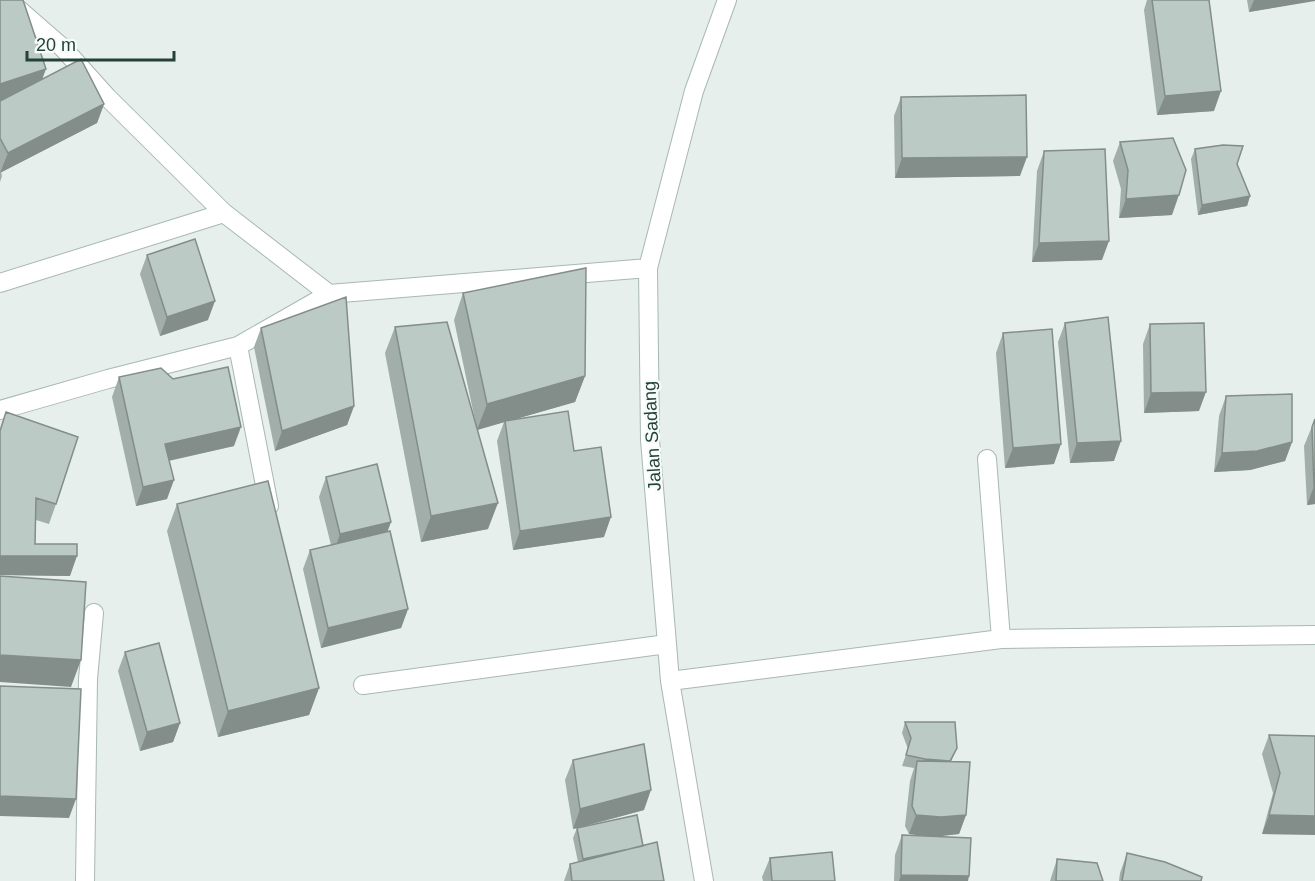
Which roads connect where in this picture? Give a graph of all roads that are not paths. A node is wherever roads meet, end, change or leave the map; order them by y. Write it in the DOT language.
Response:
graph roads {
  1 [pos="1,0"];
  2 [pos="727,0"];
  3 [pos="224,213"];
  4 [pos="648,268"];
  5 [pos="0,283"];
  6 [pos="329,294"];
  7 [pos="238,346"];
  8 [pos="0,410"];
  9 [pos="987,459"];
  10 [pos="272,519"];
  11 [pos="94,613"];
  12 [pos="1315,634"];
  13 [pos="1000,639"];
  14 [pos="667,644"];
  15 [pos="670,681"];
  16 [pos="363,684"];
  17 [pos="85,881"];
  18 [pos="704,881"];
  1 -- 3 [label="street"];
  2 -- 4 [label="street, Jalan Sadang"];
  3 -- 5 [label="street"];
  3 -- 6 [label="street"];
  4 -- 6 [label="street"];
  4 -- 14 [label="street, Jalan Sadang"];
  6 -- 7 [label="street"];
  7 -- 8 [label="street"];
  7 -- 10 [label="street"];
  9 -- 13 [label="street"];
  11 -- 17 [label="street"];
  12 -- 13 [label="street"];
  13 -- 15 [label="street"];
  14 -- 15 [label="street, Jalan Sadang"];
  14 -- 16 [label="street"];
  15 -- 18 [label="street, Jalan Sadang"];
}
